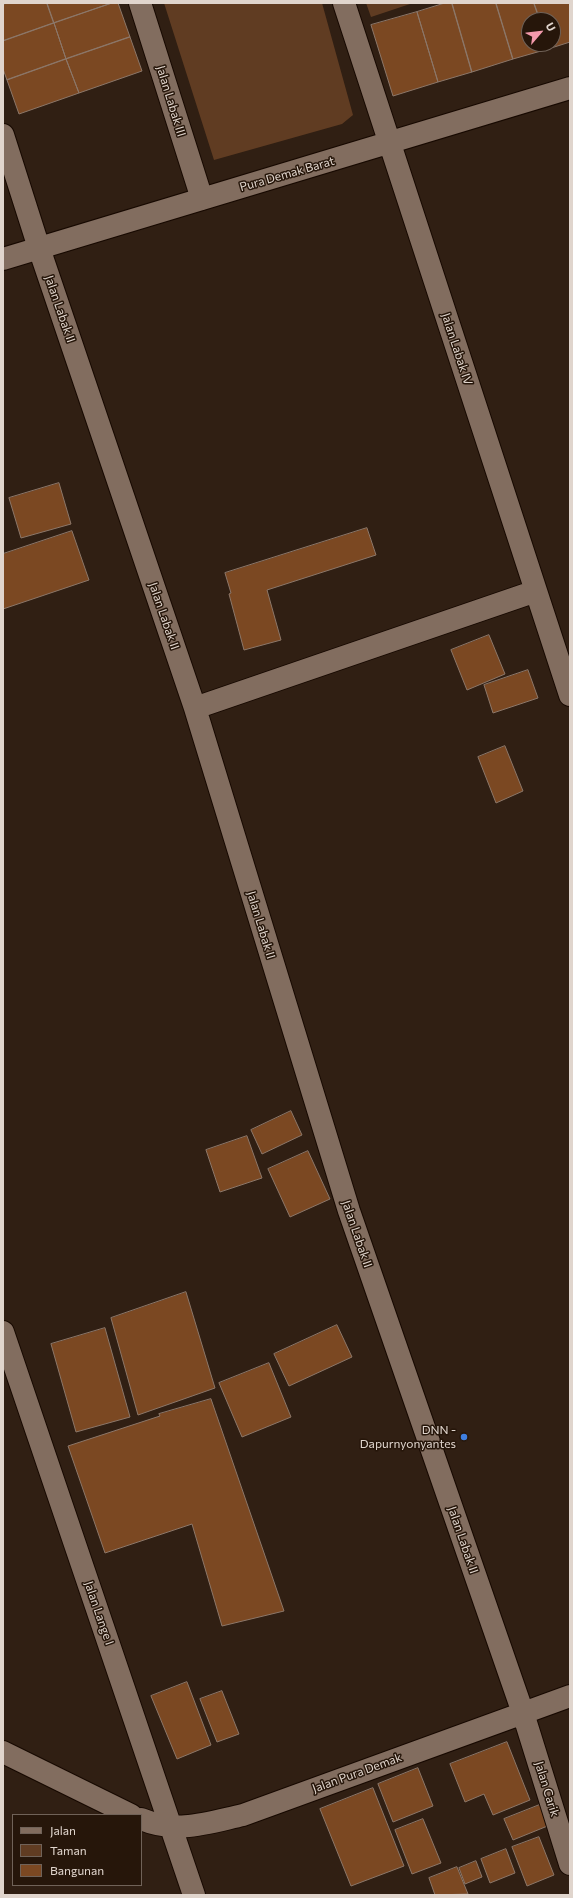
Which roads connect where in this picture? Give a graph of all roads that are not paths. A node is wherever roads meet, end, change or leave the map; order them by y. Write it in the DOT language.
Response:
graph roads {
  1 [pos="140,3"];
  2 [pos="344,3"];
  3 [pos="570,88"];
  4 [pos="3,135"];
  5 [pos="390,144"];
  6 [pos="202,199"];
  7 [pos="39,248"];
  8 [pos="3,259"];
  9 [pos="536,591"];
  10 [pos="570,695"];
  11 [pos="195,708"];
  12 [pos="3,1332"];
  13 [pos="570,1696"];
  14 [pos="523,1713"];
  15 [pos="3,1752"];
  16 [pos="129,1814"];
  17 [pos="142,1819"];
  18 [pos="171,1826"];
  19 [pos="570,1864"];
  20 [pos="194,1895"];
  1 -- 6 [label="street, Jalan Labak III"];
  2 -- 5 [label="street, Jalan Labak IV"];
  3 -- 5 [label="street, Pura Demak Barat"];
  4 -- 7 [label="street, Jalan Labak II"];
  5 -- 6 [label="street, Pura Demak Barat"];
  5 -- 9 [label="street, Jalan Labak IV"];
  6 -- 7 [label="street, Pura Demak Barat"];
  7 -- 8 [label="street, Pura Demak Barat"];
  7 -- 11 [label="street, Jalan Labak II"];
  9 -- 10 [label="street, Jalan Labak IV"];
  9 -- 11 [label="street"];
  11 -- 14 [label="street, Jalan Labak II"];
  12 -- 18 [label="street, Jalan Lange I"];
  13 -- 14 [label="street, Jalan Pura Demak"];
  14 -- 18 [label="street, Jalan Pura Demak"];
  14 -- 19 [label="street, Jalan Carik"];
  15 -- 16 [label="street"];
  17 -- 18 [label="street, Jalan Pura Demak"];
  18 -- 20 [label="street, Jalan Lange I"];
}
